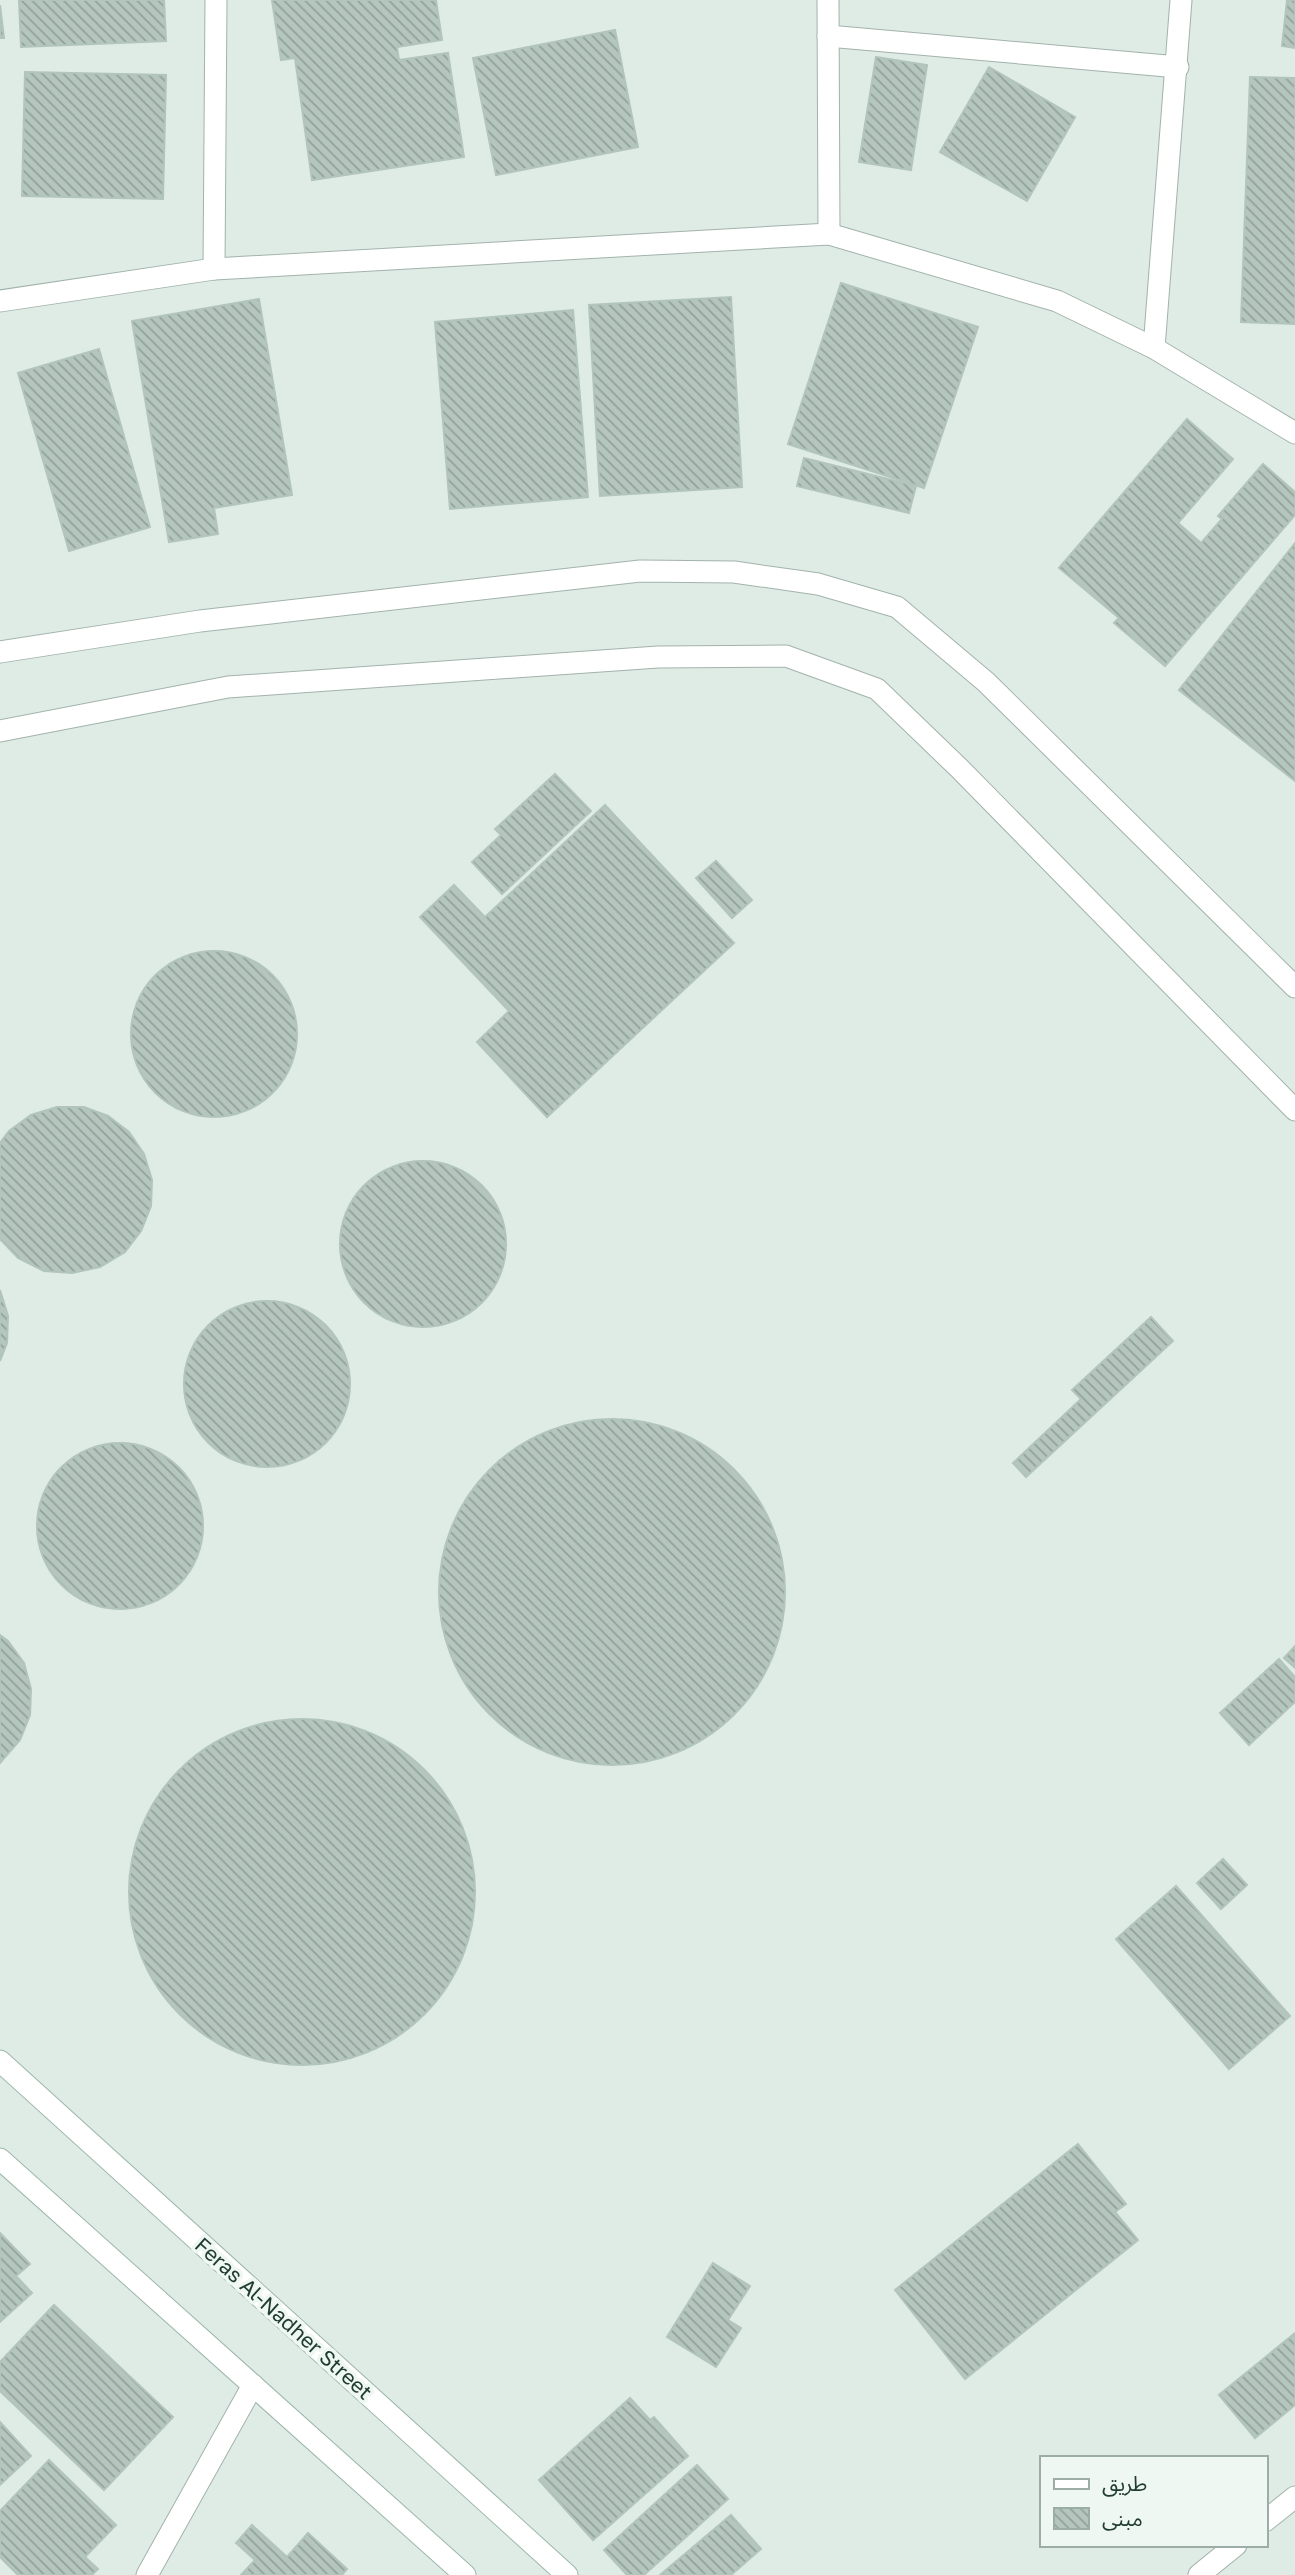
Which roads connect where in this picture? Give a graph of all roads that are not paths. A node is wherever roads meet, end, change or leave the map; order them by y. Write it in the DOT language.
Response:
graph roads {
  1 [pos="216,0"];
  2 [pos="828,0"];
  3 [pos="1181,0"];
  4 [pos="828,36"];
  5 [pos="1178,67"];
  6 [pos="829,234"];
  7 [pos="214,269"];
  8 [pos="0,301"];
  9 [pos="1154,348"];
  10 [pos="1295,433"];
  11 [pos="0,652"];
  12 [pos="0,731"];
  13 [pos="1295,987"];
  14 [pos="1295,1110"];
  15 [pos="0,2061"];
  16 [pos="0,2159"];
  17 [pos="253,2385"];
  18 [pos="1295,2497"];
  19 [pos="1267,2519"];
  20 [pos="1234,2547"];
  21 [pos="148,2575"];
  22 [pos="465,2575"];
  23 [pos="567,2575"];
  24 [pos="1199,2575"];
  1 -- 7 [label="street"];
  2 -- 4 [label="street"];
  3 -- 5 [label="street"];
  4 -- 5 [label="street"];
  4 -- 6 [label="street"];
  5 -- 9 [label="street"];
  6 -- 7 [label="street"];
  6 -- 9 [label="street"];
  7 -- 8 [label="street"];
  9 -- 10 [label="street"];
  11 -- 13 [label="street"];
  12 -- 14 [label="street"];
  15 -- 23 [label="street, Feras Al-Nadher Street"];
  16 -- 17 [label="street"];
  17 -- 21 [label="street"];
  17 -- 22 [label="street"];
  18 -- 19 [label="street"];
  20 -- 24 [label="street"];
}
